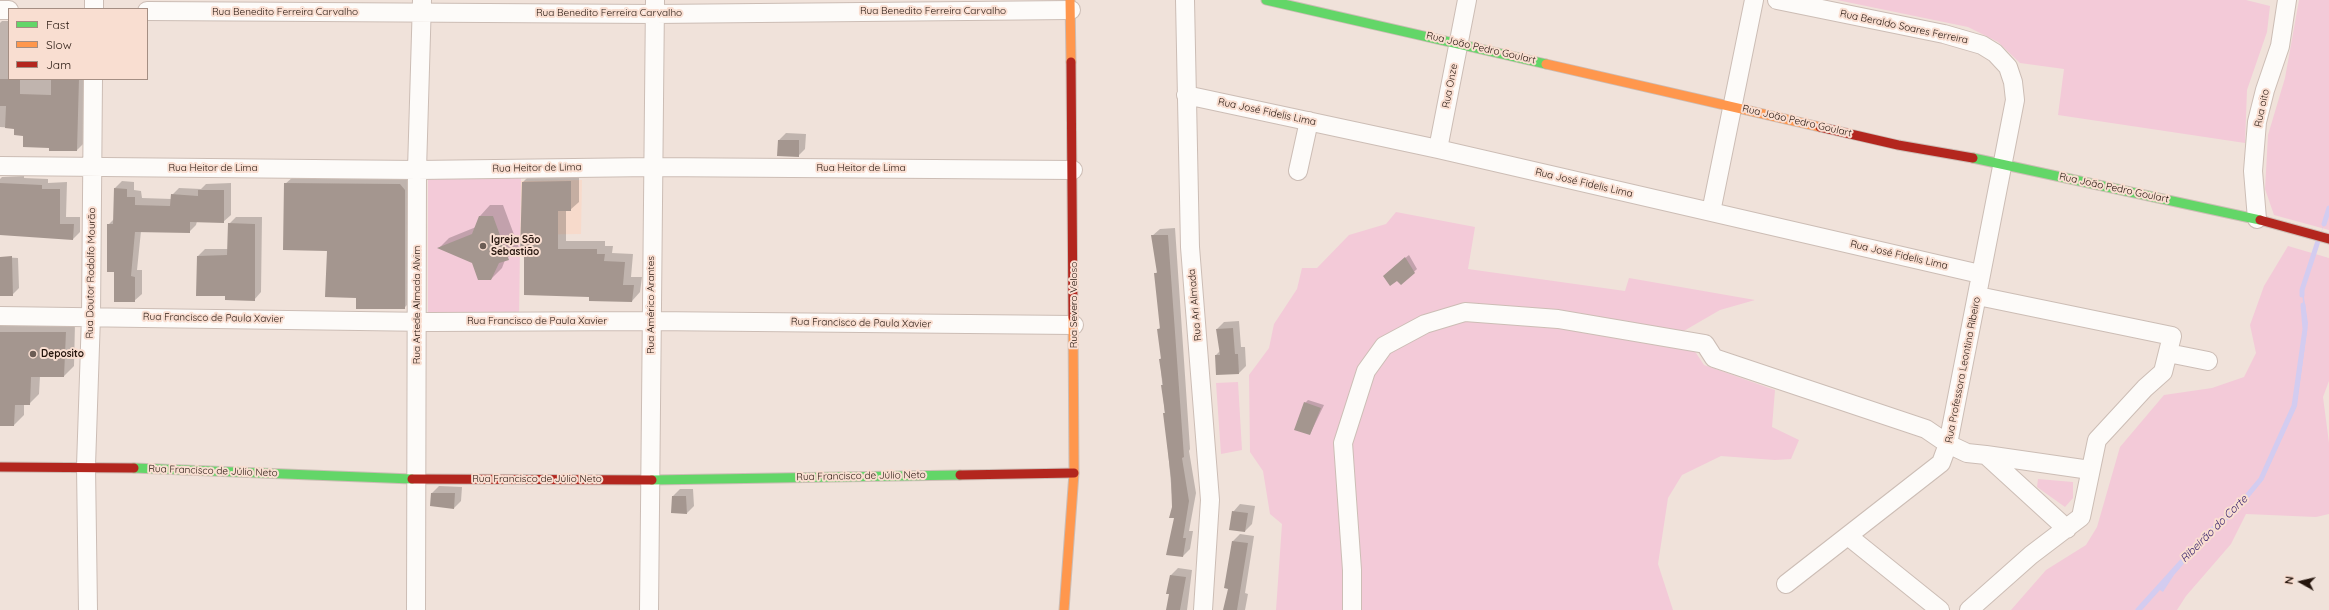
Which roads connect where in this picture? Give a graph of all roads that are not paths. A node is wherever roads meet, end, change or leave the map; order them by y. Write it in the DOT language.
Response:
graph roads {
  1 [pos="1185,0"];
  2 [pos="1266,0"];
  3 [pos="1467,0"];
  4 [pos="1754,0"];
  5 [pos="1777,0"];
  6 [pos="2287,0"];
  7 [pos="1070,5"];
  8 [pos="422,6"];
  9 [pos="655,7"];
  10 [pos="148,11"];
  11 [pos="1458,43"];
  12 [pos="93,80"];
  13 [pos="2013,82"];
  14 [pos="1186,95"];
  15 [pos="1731,105"];
  16 [pos="1309,121"];
  17 [pos="1438,149"];
  18 [pos="2003,164"];
  19 [pos="0,166"];
  20 [pos="652,167"];
  21 [pos="92,168"];
  22 [pos="417,170"];
  23 [pos="1073,170"];
  24 [pos="1298,171"];
  25 [pos="1711,212"];
  26 [pos="2257,219"];
  27 [pos="2329,239"];
  28 [pos="1980,274"];
  29 [pos="1978,296"];
  30 [pos="0,316"];
  31 [pos="91,316"];
  32 [pos="650,321"];
  33 [pos="417,322"];
  34 [pos="1074,325"];
  35 [pos="2168,353"];
  36 [pos="2208,361"];
  37 [pos="1948,444"];
  38 [pos="1986,455"];
  39 [pos="86,466"];
  40 [pos="0,467"];
  41 [pos="2090,470"];
  42 [pos="1074,473"];
  43 [pos="418,479"];
  44 [pos="651,480"];
  45 [pos="2067,529"];
  46 [pos="1848,536"];
  47 [pos="1786,584"];
  48 [pos="88,610"];
  49 [pos="416,610"];
  50 [pos="649,610"];
  51 [pos="1064,610"];
  52 [pos="1203,610"];
  53 [pos="1352,610"];
  54 [pos="1940,610"];
  55 [pos="1969,610"];
  1 -- 14 [label="street, Rua Ari Almada"];
  2 -- 11 [label="street, Rua João Pedro Goulart"];
  3 -- 11 [label="street, Rua Onze"];
  4 -- 15 [label="street"];
  5 -- 13 [label="street, Rua Beraldo Soares Ferreira"];
  6 -- 26 [label="street, Rua oito"];
  7 -- 9 [label="street, Rua Benedito Ferreira Carvalho"];
  7 -- 23 [label="street, Rua Severo Veloso"];
  8 -- 9 [label="street, Rua Benedito Ferreira Carvalho"];
  8 -- 10 [label="street, Rua Benedito Ferreira Carvalho"];
  8 -- 22 [label="street, Rua Artede Almada Alvim"];
  9 -- 20 [label="street, Rua Américo Arantes"];
  11 -- 15 [label="street, Rua João Pedro Goulart"];
  11 -- 17 [label="street, Rua Onze"];
  12 -- 21 [label="street, Rua Doutor Rodolfo Mourão"];
  13 -- 18 [label="street, Rua Professora Leontina Ribeiro"];
  14 -- 16 [label="street, Rua José Fidelis Lima"];
  14 -- 52 [label="street, Rua Ari Almada"];
  15 -- 18 [label="street, Rua João Pedro Goulart"];
  15 -- 25 [label="street"];
  16 -- 17 [label="street, Rua José Fidelis Lima"];
  16 -- 24 [label="street"];
  17 -- 25 [label="street, Rua José Fidelis Lima"];
  18 -- 26 [label="street, Rua João Pedro Goulart"];
  18 -- 28 [label="street, Rua Professora Leontina Ribeiro"];
  19 -- 21 [label="street, Rua Heitor de Lima"];
  20 -- 22 [label="street, Rua Heitor de Lima"];
  20 -- 23 [label="street, Rua Heitor de Lima"];
  20 -- 32 [label="street, Rua Américo Arantes"];
  21 -- 22 [label="street, Rua Heitor de Lima"];
  21 -- 31 [label="street, Rua Doutor Rodolfo Mourão"];
  22 -- 33 [label="street, Rua Artede Almada Alvim"];
  23 -- 34 [label="street, Rua Severo Veloso"];
  25 -- 28 [label="street, Rua José Fidelis Lima"];
  26 -- 27 [label="street, Rua João Pedro Goulart"];
  28 -- 29 [label="street, Rua Professora Leontina Ribeiro"];
  29 -- 35 [label="street"];
  29 -- 37 [label="street, Rua Professora Leontina Ribeiro"];
  30 -- 31 [label="street, Rua Francisco de Paula Xavier"];
  31 -- 33 [label="street, Rua Francisco de Paula Xavier"];
  31 -- 39 [label="street, Rua Doutor Rodolfo Mourão"];
  32 -- 33 [label="street, Rua Francisco de Paula Xavier"];
  32 -- 34 [label="street, Rua Francisco de Paula Xavier"];
  32 -- 44 [label="street, Rua Américo Arantes"];
  33 -- 43 [label="street, Rua Artede Almada Alvim"];
  34 -- 42 [label="street, Rua Severo Veloso"];
  35 -- 36 [label="street"];
  35 -- 41 [label="street"];
  37 -- 38 [label="street"];
  37 -- 46 [label="street, Rua Professora Leontina Ribeiro"];
  37 -- 53 [label="street"];
  38 -- 41 [label="street"];
  38 -- 45 [label="street"];
  39 -- 40 [label="street, Rua Francisco de Júlio Neto"];
  39 -- 43 [label="street, Rua Francisco de Júlio Neto"];
  39 -- 48 [label="street, Rua Doutor Rodolfo Mourão"];
  41 -- 45 [label="street"];
  42 -- 44 [label="street, Rua Francisco de Júlio Neto"];
  42 -- 51 [label="street, Rua Severo Veloso"];
  43 -- 44 [label="street, Rua Francisco de Júlio Neto"];
  43 -- 49 [label="street, Rua Artede Almada Alvim"];
  44 -- 50 [label="street, Rua Américo Arantes"];
  45 -- 55 [label="street"];
  46 -- 47 [label="street, Rua Professora Leontina Ribeiro"];
  46 -- 54 [label="street"];
}
